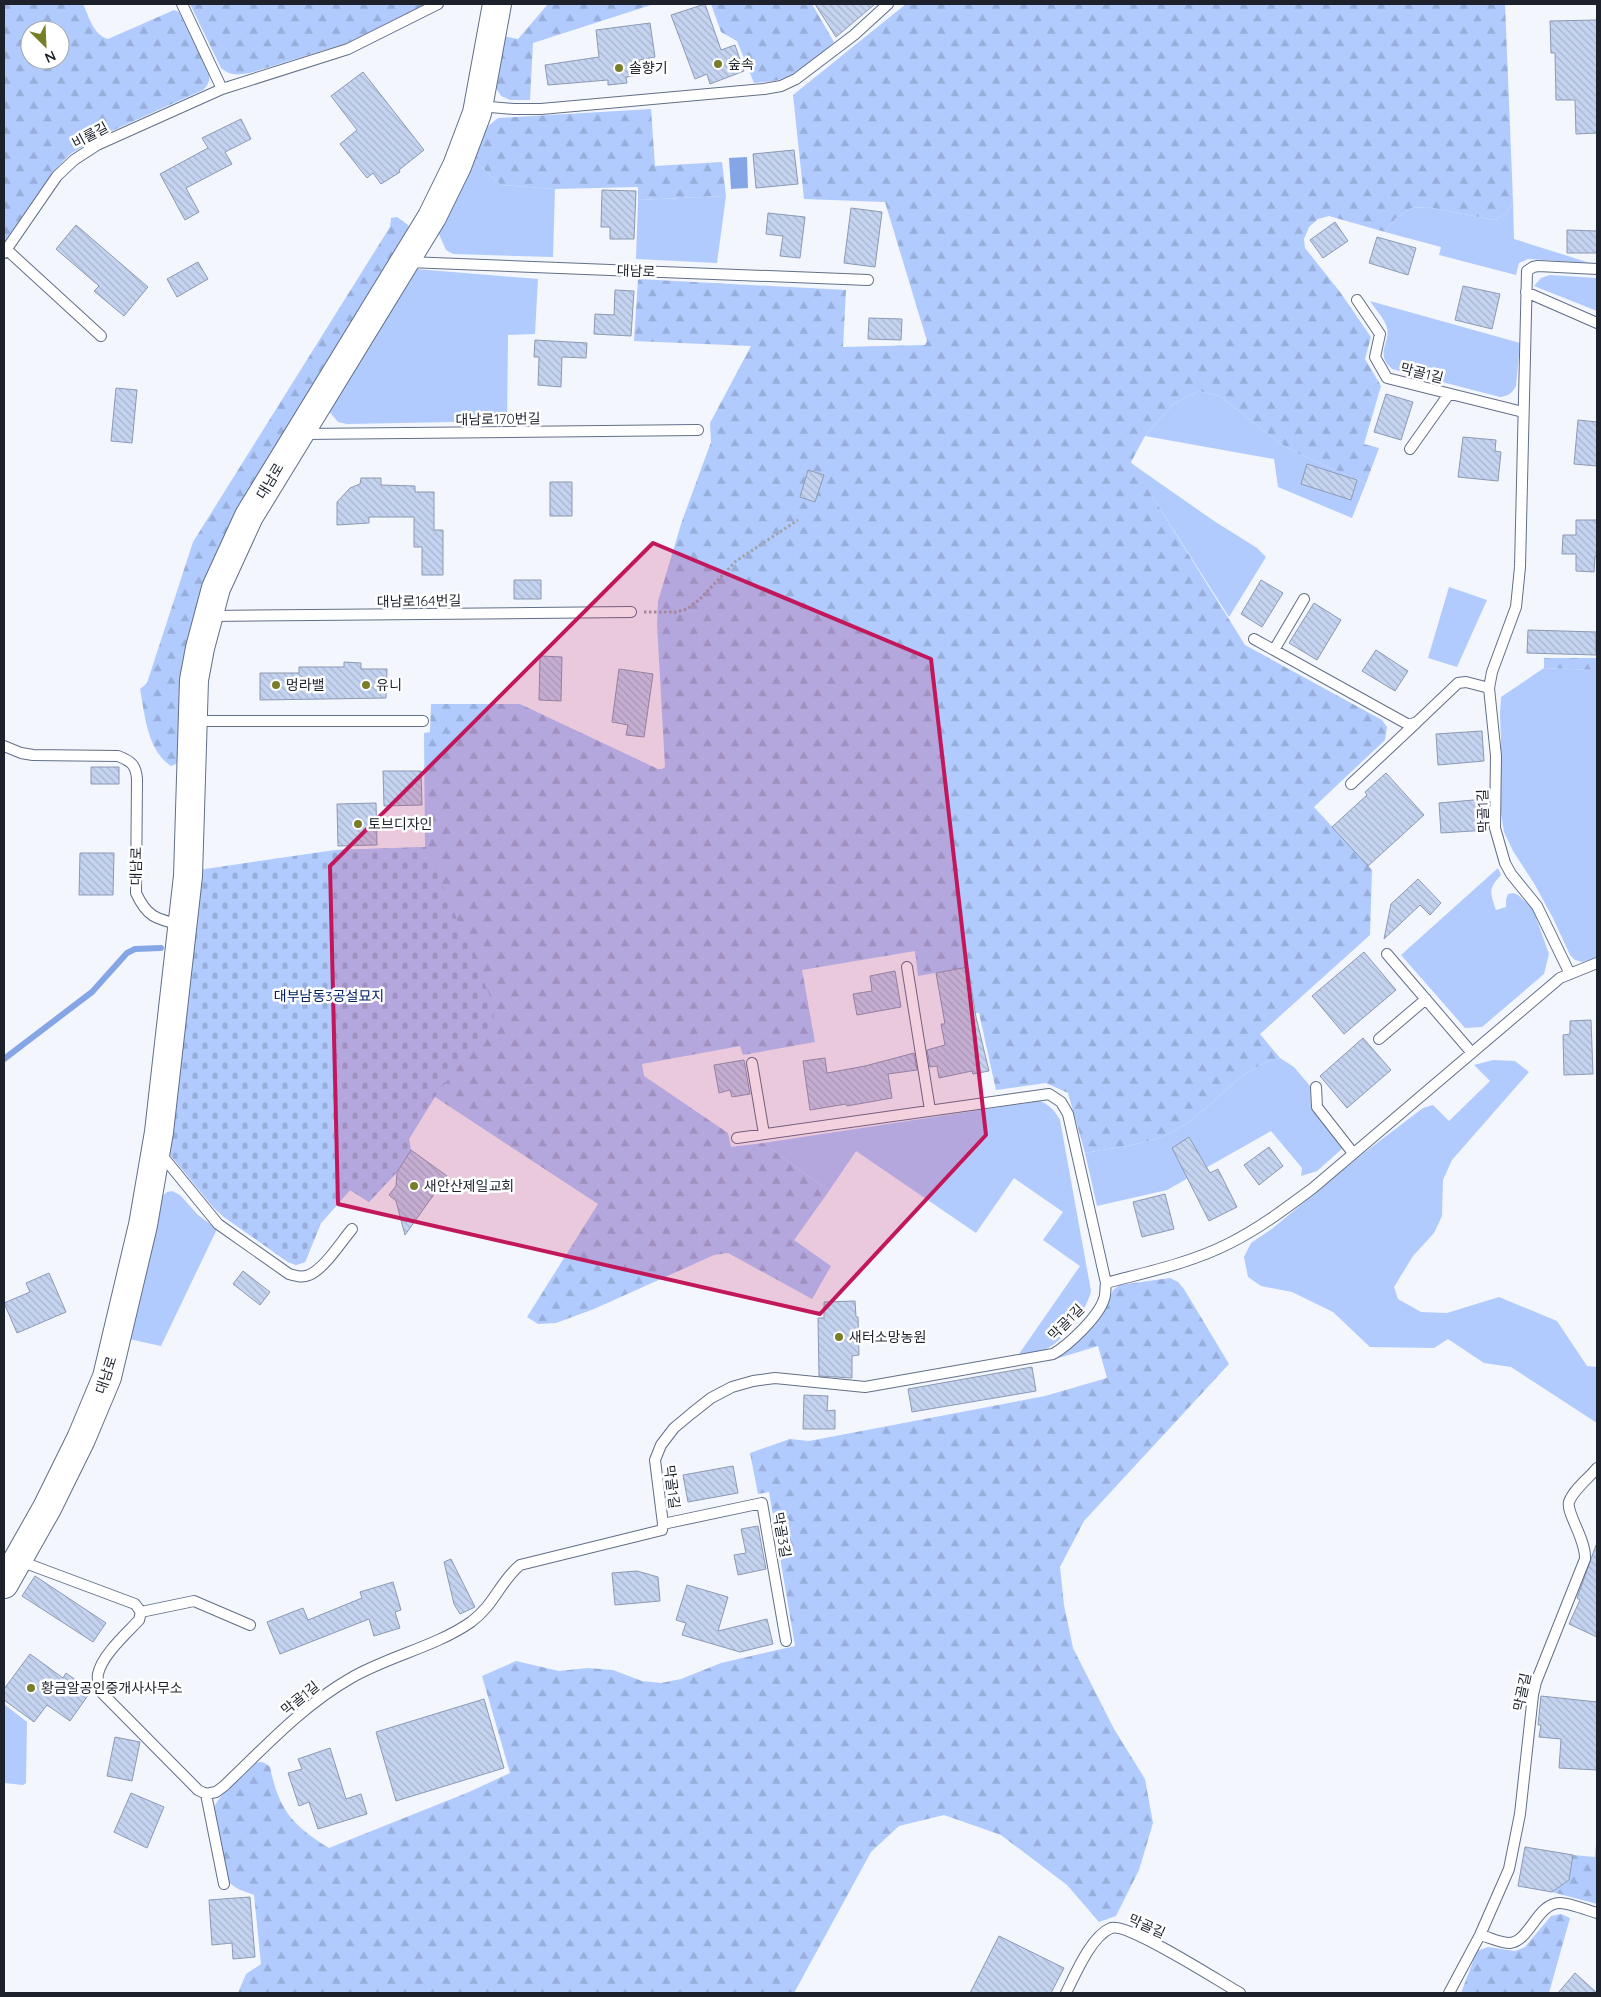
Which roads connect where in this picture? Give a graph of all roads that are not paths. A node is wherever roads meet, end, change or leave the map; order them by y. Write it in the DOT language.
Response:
graph roads {
  1 [pos="182,4"];
  2 [pos="438,4"];
  3 [pos="497,4"];
  4 [pos="888,4"];
  5 [pos="222,89"];
  6 [pos="478,106"];
  7 [pos="5,251"];
  8 [pos="405,262"];
  9 [pos="1597,269"];
  10 [pos="868,280"];
  11 [pos="1526,292"];
  12 [pos="1357,300"];
  13 [pos="1597,323"];
  14 [pos="101,336"];
  15 [pos="1450,394"];
  16 [pos="1524,412"];
  17 [pos="698,430"];
  18 [pos="298,434"];
  19 [pos="1410,449"];
  20 [pos="1304,599"];
  21 [pos="631,612"];
  22 [pos="208,616"];
  23 [pos="1254,639"];
  24 [pos="1274,650"];
  25 [pos="1489,688"];
  26 [pos="192,721"];
  27 [pos="423,721"];
  28 [pos="1417,722"];
  29 [pos="4,746"];
  30 [pos="1351,784"];
  31 [pos="181,925"];
  32 [pos="1388,954"];
  33 [pos="1597,964"];
  34 [pos="907,967"];
  35 [pos="1570,974"];
  36 [pos="1426,998"];
  37 [pos="1379,1039"];
  38 [pos="1472,1053"];
  39 [pos="752,1062"];
  40 [pos="1316,1087"];
  41 [pos="930,1110"];
  42 [pos="764,1134"];
  43 [pos="737,1138"];
  44 [pos="156,1149"];
  45 [pos="1354,1153"];
  46 [pos="352,1229"];
  47 [pos="1106,1283"];
  48 [pos="1597,1468"];
  49 [pos="663,1524"];
  50 [pos="18,1560"];
  51 [pos="4,1584"];
  52 [pos="141,1612"];
  53 [pos="250,1625"];
  54 [pos="786,1641"];
  55 [pos="206,1794"];
  56 [pos="224,1884"];
  57 [pos="1597,1913"];
  58 [pos="1480,1935"];
  59 [pos="1066,1993"];
  60 [pos="1240,1993"];
  61 [pos="1449,1993"];
  1 -- 5 [label="lane"];
  2 -- 5 [label="lane, 비룰길"];
  3 -- 6 [label="street, 대남로"];
  4 -- 6 [label="lane"];
  5 -- 7 [label="lane, 비룰길"];
  6 -- 8 [label="street, 대남로"];
  7 -- 14 [label="lane, 비룰길"];
  8 -- 10 [label="lane, 대남로"];
  8 -- 18 [label="street, 대남로"];
  9 -- 11 [label="lane, 막골1길"];
  11 -- 13 [label="lane"];
  11 -- 16 [label="lane, 막골1길"];
  12 -- 15 [label="lane, 막골1길"];
  15 -- 16 [label="lane, 막골1길"];
  15 -- 19 [label="lane, 막골1길"];
  16 -- 25 [label="lane, 막골1길"];
  17 -- 18 [label="lane, 대남로170번길"];
  18 -- 22 [label="street, 대남로"];
  20 -- 24 [label="lane"];
  21 -- 22 [label="lane, 대남로164번길"];
  22 -- 26 [label="street, 대남로"];
  23 -- 24 [label="lane"];
  24 -- 28 [label="lane"];
  25 -- 28 [label="lane"];
  25 -- 35 [label="lane, 막골1길"];
  26 -- 27 [label="lane"];
  26 -- 31 [label="street, 대남로"];
  28 -- 30 [label="lane"];
  29 -- 31 [label="lane, 대남로"];
  31 -- 44 [label="street, 대남로"];
  32 -- 36 [label="lane"];
  33 -- 35 [label="lane"];
  34 -- 41 [label="lane"];
  35 -- 38 [label="lane"];
  36 -- 37 [label="lane"];
  36 -- 38 [label="lane"];
  38 -- 45 [label="lane"];
  39 -- 42 [label="lane"];
  40 -- 45 [label="lane"];
  41 -- 42 [label="lane, 막골1길"];
  41 -- 47 [label="lane, 막골1길"];
  42 -- 43 [label="lane, 막골1길"];
  44 -- 46 [label="lane"];
  44 -- 50 [label="street, 대남로"];
  45 -- 47 [label="lane"];
  47 -- 49 [label="lane, 막골1길"];
  48 -- 58 [label="lane, 막골길"];
  49 -- 54 [label="lane, 막골3길"];
  49 -- 55 [label="lane, 막골1길"];
  50 -- 51 [label="street, 대남로"];
  50 -- 52 [label="lane"];
  52 -- 53 [label="lane"];
  52 -- 55 [label="lane"];
  55 -- 56 [label="lane"];
  57 -- 58 [label="lane"];
  58 -- 61 [label="lane, 막골길"];
  59 -- 60 [label="lane, 막골길"];
}
